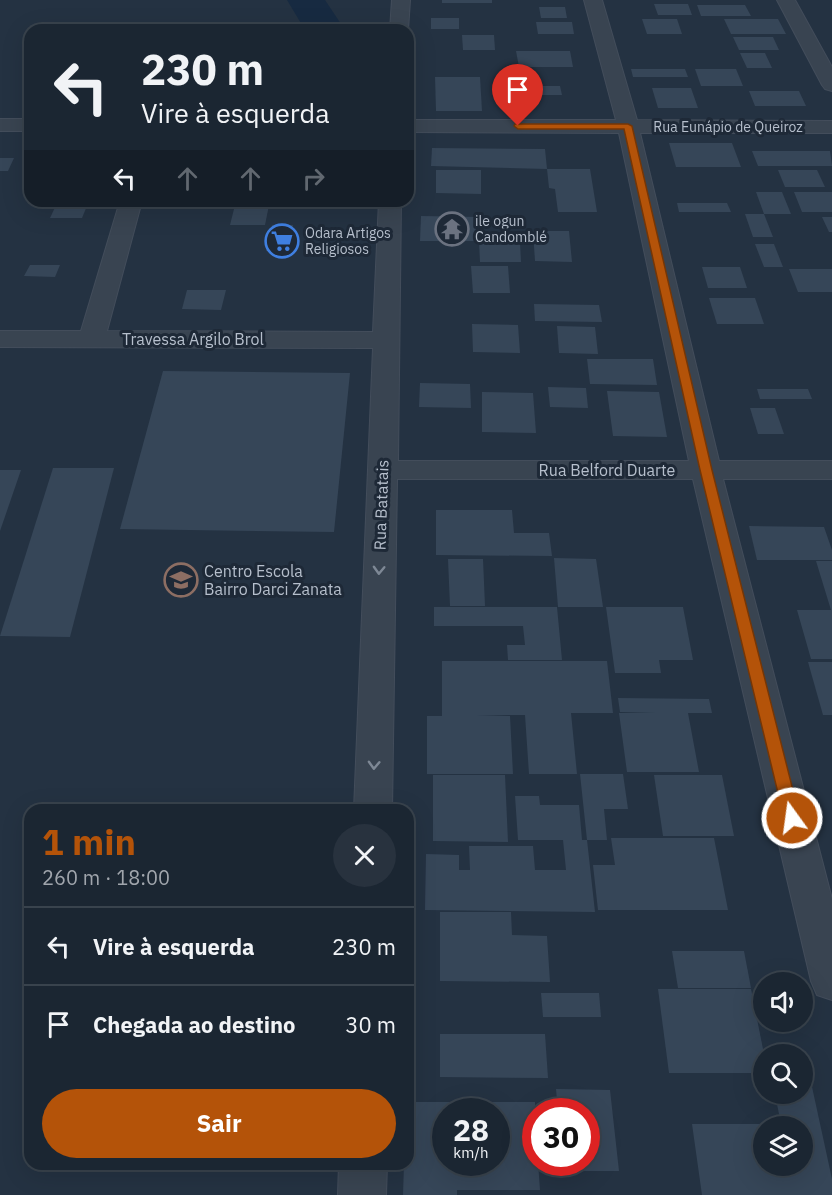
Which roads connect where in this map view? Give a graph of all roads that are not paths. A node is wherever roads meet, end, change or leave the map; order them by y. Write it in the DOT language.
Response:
graph roads {
  1 [pos="401,0"];
  2 [pos="592,0"];
  3 [pos="786,0"];
  4 [pos="399,24"];
  5 [pos="832,85"];
  6 [pos="0,125"];
  7 [pos="24,125"];
  8 [pos="414,126"];
  9 [pos="628,126"];
  10 [pos="832,127"];
  11 [pos="129,207"];
  12 [pos="390,207"];
  13 [pos="0,339"];
  14 [pos="92,339"];
  15 [pos="386,340"];
  16 [pos="382,470"];
  17 [pos="706,470"];
  18 [pos="832,470"];
  19 [pos="373,804"];
  20 [pos="832,981"];
  21 [pos="363,1170"];
  22 [pos="362,1195"];
  1 -- 4 [label="street"];
  2 -- 9 [label="street"];
  3 -- 5 [label="street"];
  6 -- 7 [label="street"];
  8 -- 9 [label="street, Rua Eunápio de Queiroz"];
  9 -- 10 [label="street, Rua Eunápio de Queiroz"];
  9 -- 17 [label="street"];
  11 -- 14 [label="street"];
  12 -- 15 [label="street, Rua Batatais"];
  13 -- 14 [label="street, Travessa Argilo Brol"];
  14 -- 15 [label="street, Travessa Argilo Brol"];
  15 -- 16 [label="street, Rua Batatais"];
  16 -- 17 [label="street, Rua Belford Duarte"];
  16 -- 19 [label="street, Rua Batatais, one-way"];
  17 -- 18 [label="street, Rua Belford Duarte"];
  17 -- 20 [label="street"];
  21 -- 22 [label="street"];
}
